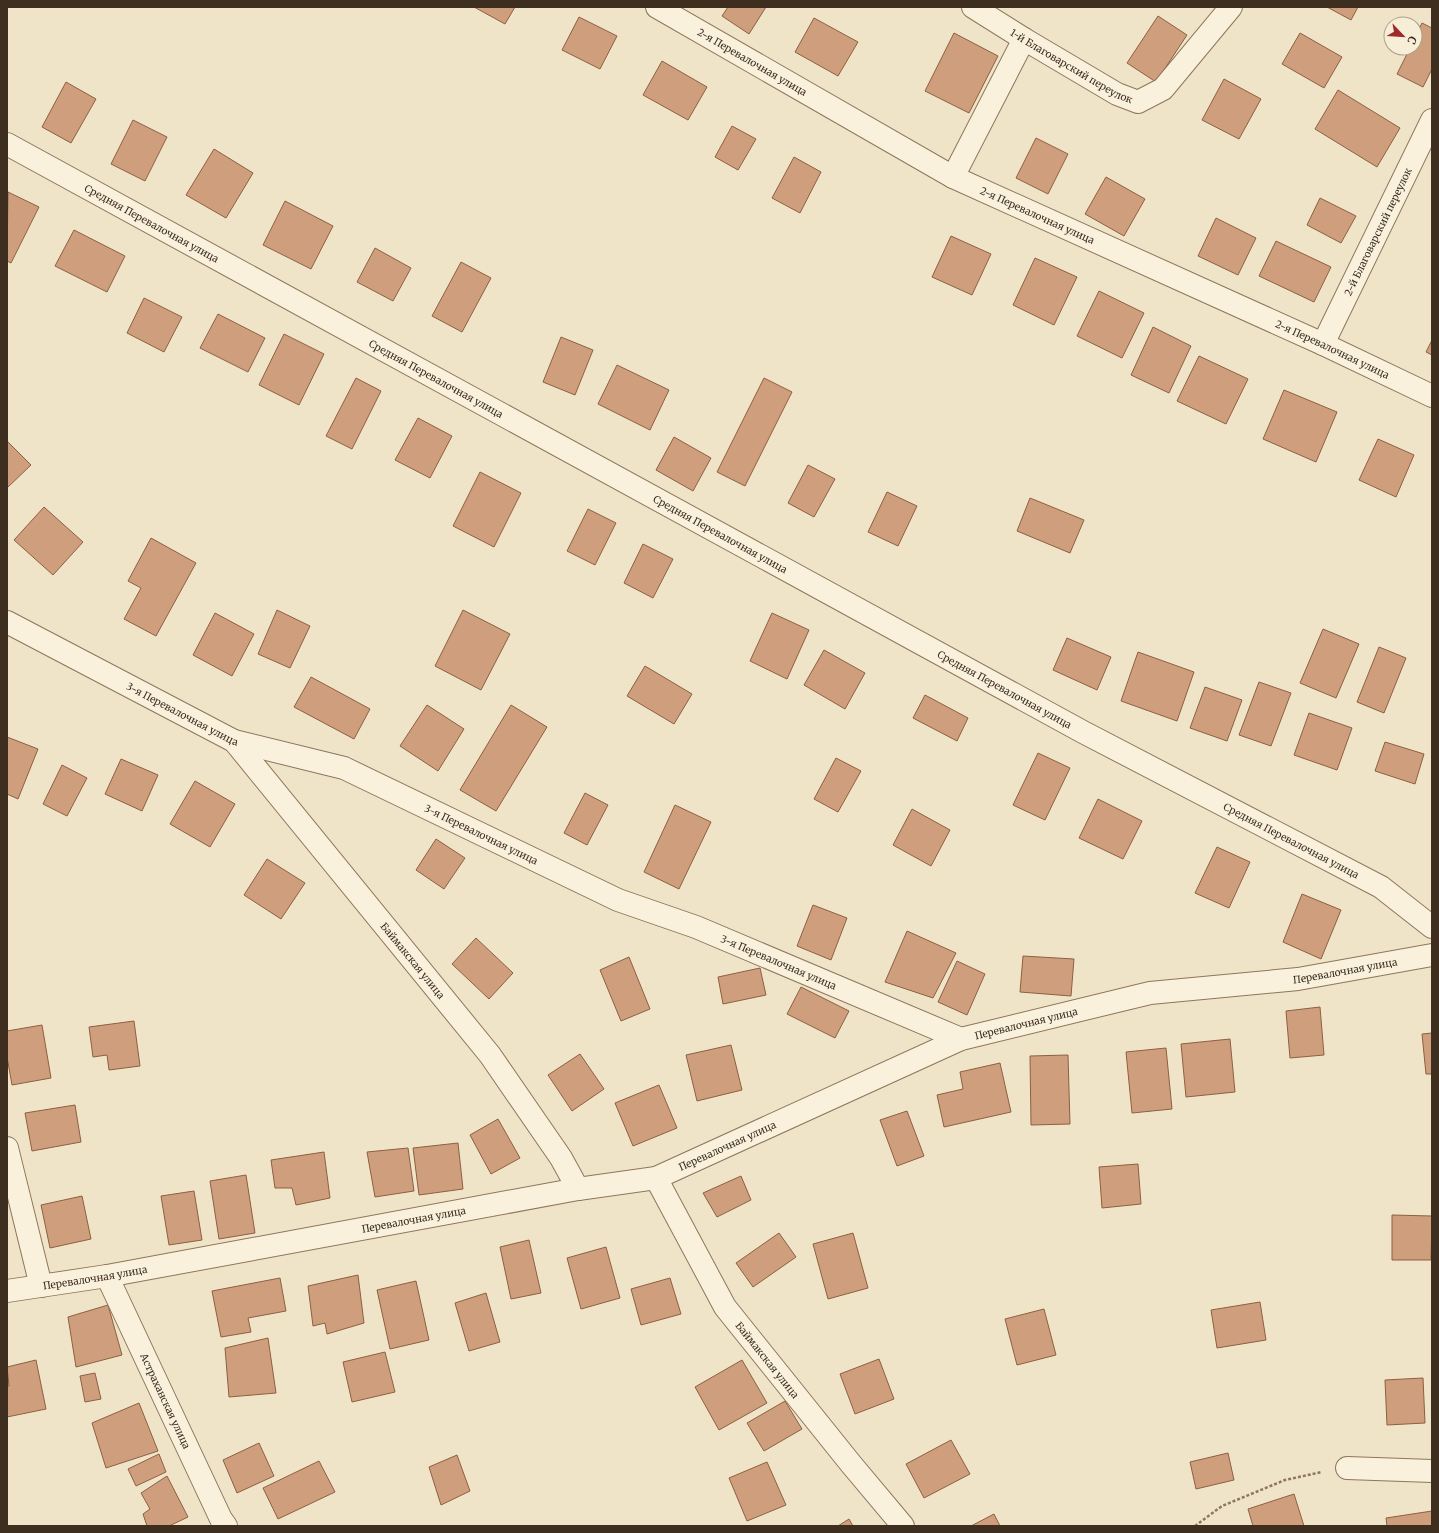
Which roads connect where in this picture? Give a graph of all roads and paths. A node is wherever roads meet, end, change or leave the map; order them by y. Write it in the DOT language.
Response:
graph roads {
  1 [pos="657,7"];
  2 [pos="973,7"];
  3 [pos="1230,7"];
  4 [pos="1024,39"];
  5 [pos="1432,120"];
  6 [pos="7,144"];
  7 [pos="953,177"];
  8 [pos="1323,344"];
  9 [pos="1432,396"];
  10 [pos="7,622"];
  11 [pos="234,741"];
  12 [pos="1432,927"];
  13 [pos="1432,955"];
  14 [pos="961,1039"];
  15 [pos="7,1148"];
  16 [pos="656,1178"];
  17 [pos="578,1189"];
  18 [pos="107,1276"];
  19 [pos="41,1286"];
  20 [pos="7,1292"];
  21 [pos="1347,1468"];
  22 [pos="1432,1471"];
  23 [pos="226,1526"];
  24 [pos="903,1526"];
  25 [pos="1196,1526"];
  1 -- 7 [label="street, 2-я Перевалочная улица"];
  2 -- 4 [label="street, 1-й Благоварский переулок"];
  3 -- 4 [label="street, 1-й Благоварский переулок"];
  4 -- 7 [label="street"];
  5 -- 8 [label="street, 2-й Благоварский переулок"];
  6 -- 12 [label="street, Средняя Перевалочная улица"];
  7 -- 8 [label="street, 2-я Перевалочная улица"];
  8 -- 9 [label="street, 2-я Перевалочная улица"];
  10 -- 11 [label="street, 3-я Перевалочная улица"];
  11 -- 14 [label="street, 3-я Перевалочная улица"];
  11 -- 17 [label="street, Баймакская улица"];
  13 -- 14 [label="street, Перевалочная улица"];
  14 -- 16 [label="street, Перевалочная улица"];
  15 -- 19 [label="street"];
  16 -- 17 [label="street, Перевалочная улица"];
  16 -- 24 [label="street, Баймакская улица"];
  17 -- 18 [label="street, Перевалочная улица"];
  18 -- 19 [label="street, Перевалочная улица"];
  18 -- 23 [label="street, Астраханская улица"];
  19 -- 20 [label="street, Перевалочная улица"];
  21 -- 22 [label="street"];
  21 -- 25 [label="path"];
}
